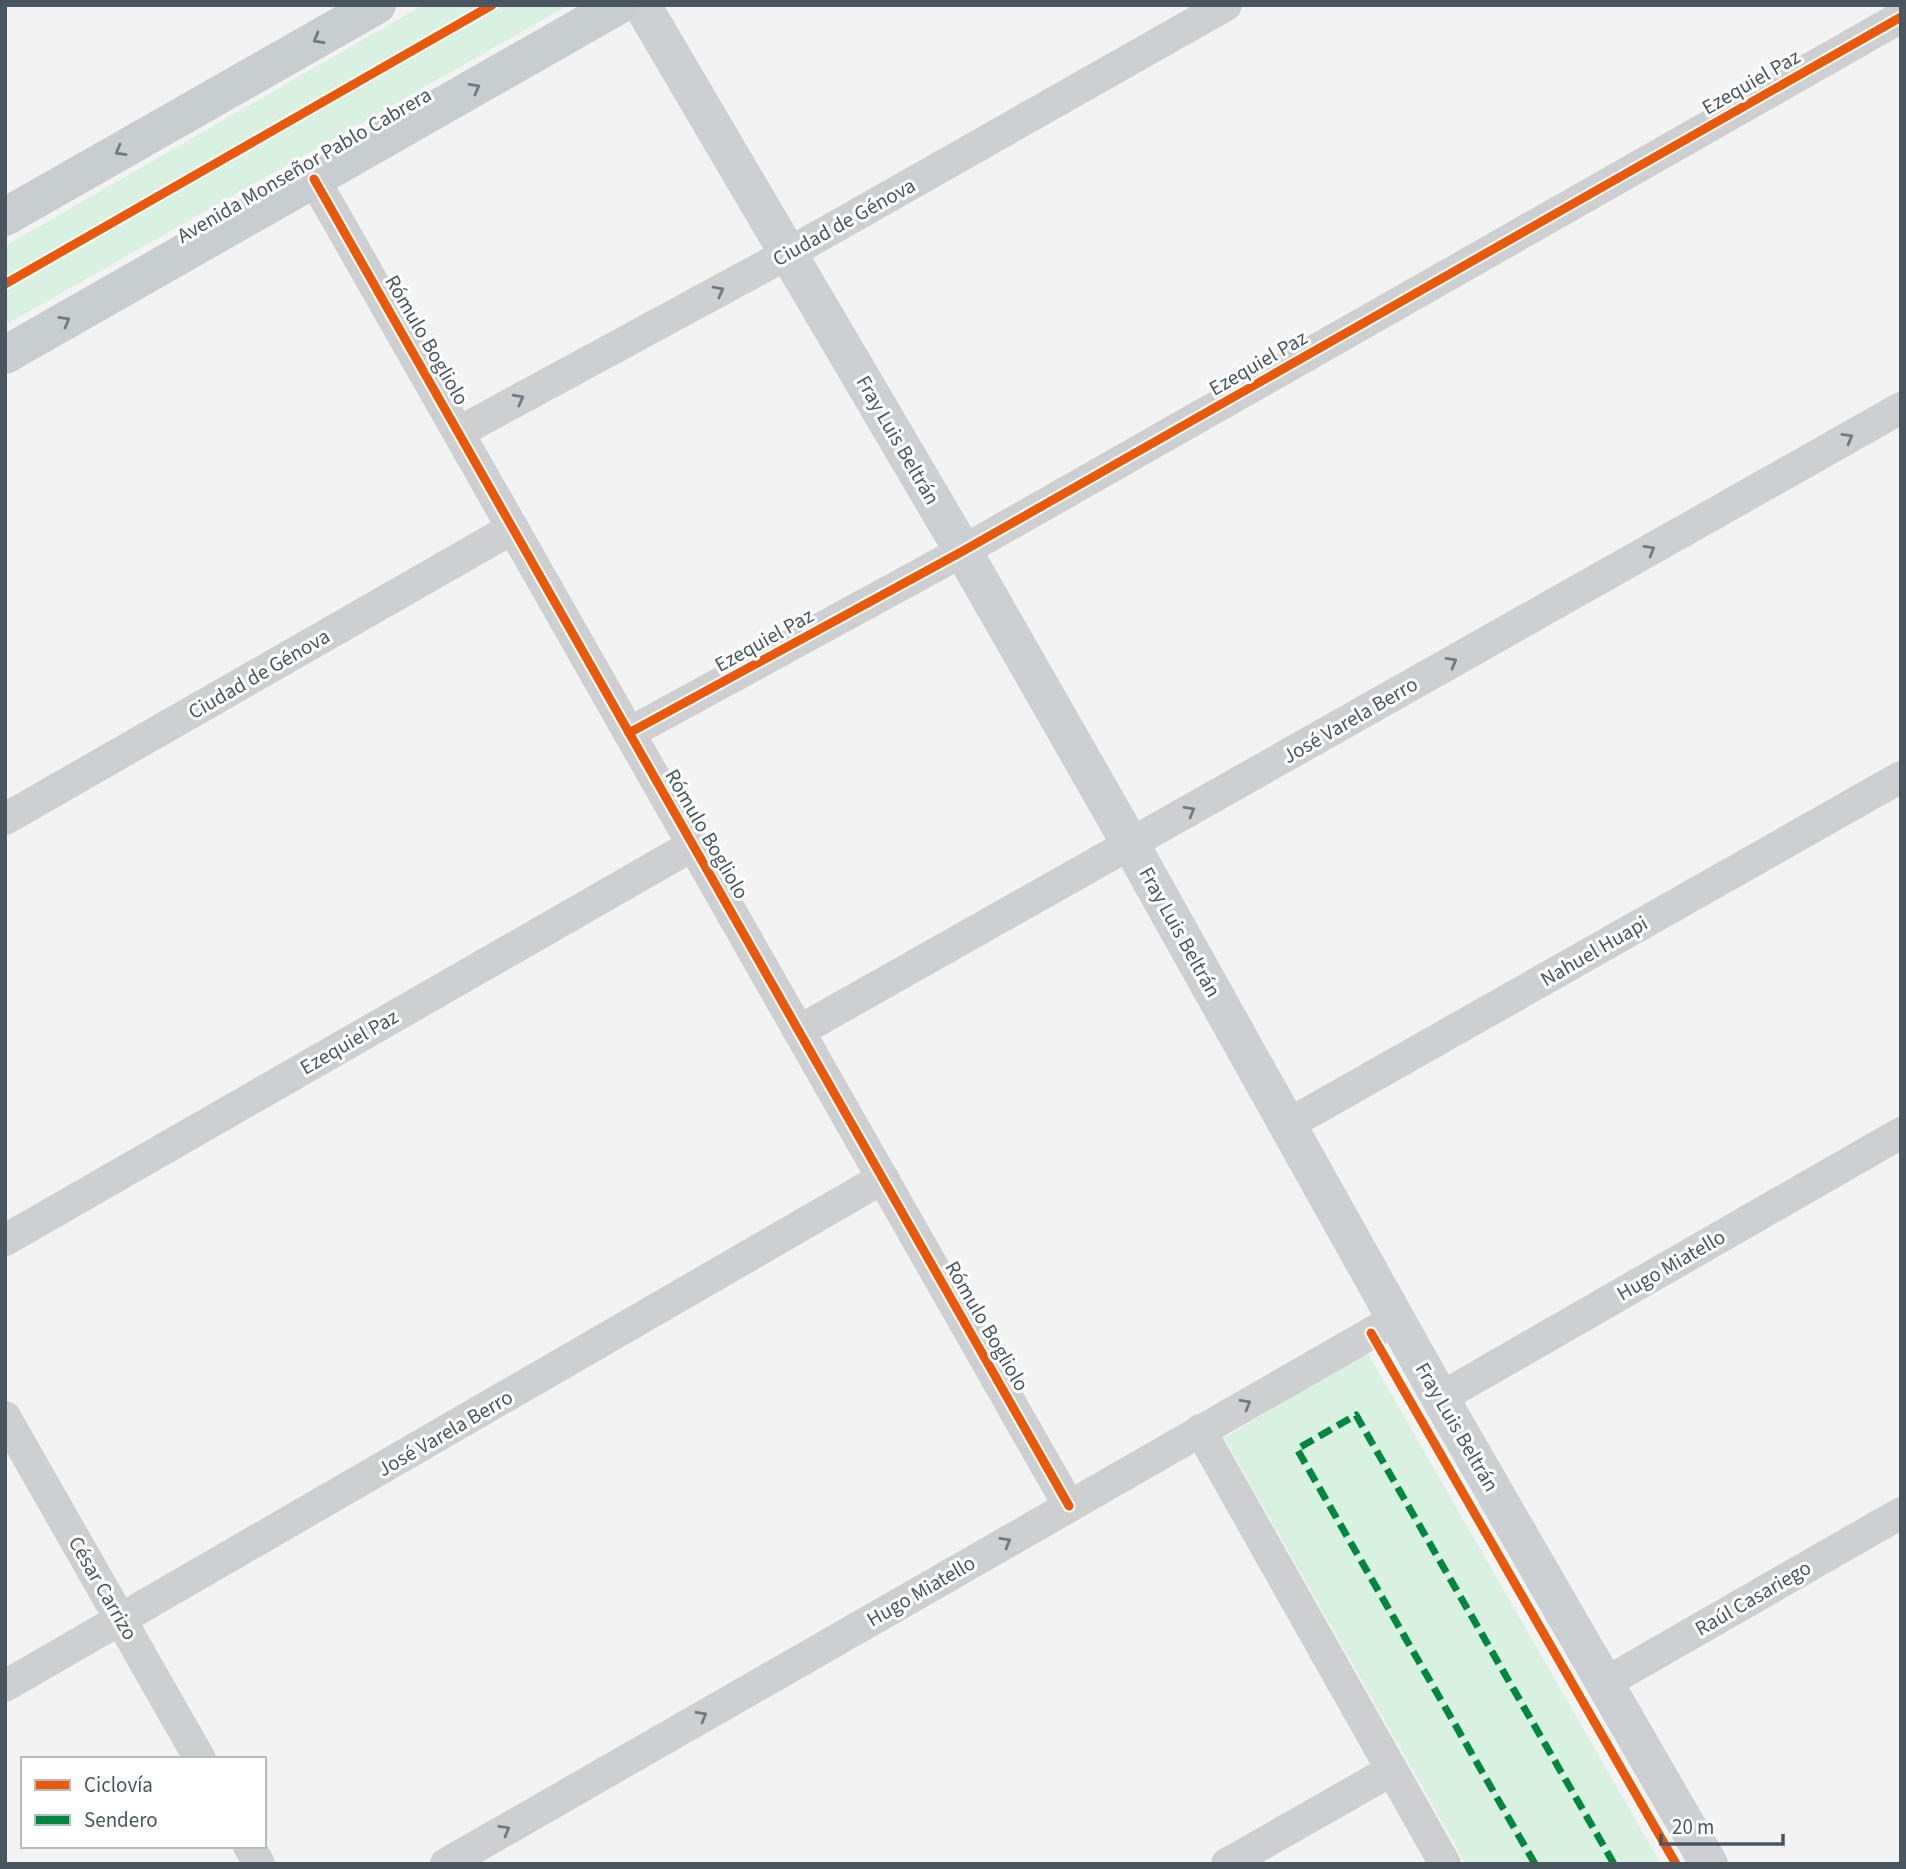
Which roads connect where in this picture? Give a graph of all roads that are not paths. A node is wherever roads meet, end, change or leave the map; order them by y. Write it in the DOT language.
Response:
graph roads {
  1 [pos="377,5"];
  2 [pos="619,5"];
  3 [pos="642,5"];
  4 [pos="1226,5"];
  5 [pos="1901,17"];
  6 [pos="314,179"];
  7 [pos="5,217"];
  8 [pos="789,253"];
  9 [pos="5,355"];
  10 [pos="1901,408"];
  11 [pos="459,432"];
  12 [pos="513,528"];
  13 [pos="963,551"];
  14 [pos="629,733"];
  15 [pos="1901,777"];
  16 [pos="5,820"];
  17 [pos="693,845"];
  18 [pos="1131,845"];
  19 [pos="799,1031"];
  20 [pos="1287,1125"];
  21 [pos="1901,1133"];
  22 [pos="883,1178"];
  23 [pos="5,1240"];
  24 [pos="1396,1319"];
  25 [pos="1440,1398"];
  26 [pos="5,1417"];
  27 [pos="1200,1430"];
  28 [pos="1069,1506"];
  29 [pos="1901,1513"];
  30 [pos="121,1621"];
  31 [pos="1605,1683"];
  32 [pos="5,1686"];
  33 [pos="199,1757"];
  34 [pos="1392,1770"];
  35 [pos="250,1848"];
  36 [pos="259,1864"];
  37 [pos="446,1864"];
  38 [pos="1227,1864"];
  39 [pos="1445,1864"];
  40 [pos="1709,1864"];
  1 -- 7 [label="main road, one-way"];
  6 -- 2 [label="main road, Avenida Monseñor Pablo Cabrera, one-way"];
  3 -- 8 [label="main road, Fray Luis Beltrán"];
  4 -- 8 [label="street, Ciudad de Génova"];
  5 -- 13 [label="street, Ezequiel Paz"];
  9 -- 6 [label="main road, Avenida Monseñor Pablo Cabrera, one-way"];
  6 -- 11 [label="street, Rómulo Bogliolo"];
  11 -- 8 [label="street, Ciudad de Génova, one-way"];
  8 -- 13 [label="main road, Fray Luis Beltrán"];
  18 -- 10 [label="street, José Varela Berro, one-way"];
  11 -- 12 [label="street, Rómulo Bogliolo"];
  12 -- 14 [label="street, Rómulo Bogliolo"];
  12 -- 16 [label="street, Ciudad de Génova"];
  13 -- 14 [label="street, Ezequiel Paz"];
  13 -- 18 [label="main road, Fray Luis Beltrán"];
  14 -- 17 [label="street, Rómulo Bogliolo"];
  15 -- 20 [label="street, Nahuel Huapi"];
  17 -- 19 [label="street, Rómulo Bogliolo"];
  17 -- 23 [label="street, Ezequiel Paz"];
  18 -- 19 [label="street, José Varela Berro"];
  18 -- 20 [label="main road, Fray Luis Beltrán"];
  19 -- 22 [label="street, Rómulo Bogliolo"];
  20 -- 24 [label="main road, Fray Luis Beltrán"];
  21 -- 25 [label="street, Hugo Miatello"];
  22 -- 28 [label="street, Rómulo Bogliolo"];
  22 -- 30 [label="street, José Varela Berro"];
  24 -- 25 [label="main road, Fray Luis Beltrán"];
  27 -- 24 [label="street, Hugo Miatello, one-way"];
  25 -- 31 [label="main road, Fray Luis Beltrán"];
  26 -- 30 [label="street, César Carrizo"];
  27 -- 28 [label="street, Hugo Miatello"];
  27 -- 34 [label="street"];
  37 -- 28 [label="street, Hugo Miatello, one-way"];
  29 -- 31 [label="street, Raúl Casariego"];
  30 -- 32 [label="street, José Varela Berro"];
  30 -- 33 [label="street, César Carrizo"];
  31 -- 40 [label="main road, Fray Luis Beltrán"];
  34 -- 38 [label="street"];
  34 -- 39 [label="street"];
  35 -- 36 [label="street"];
}
